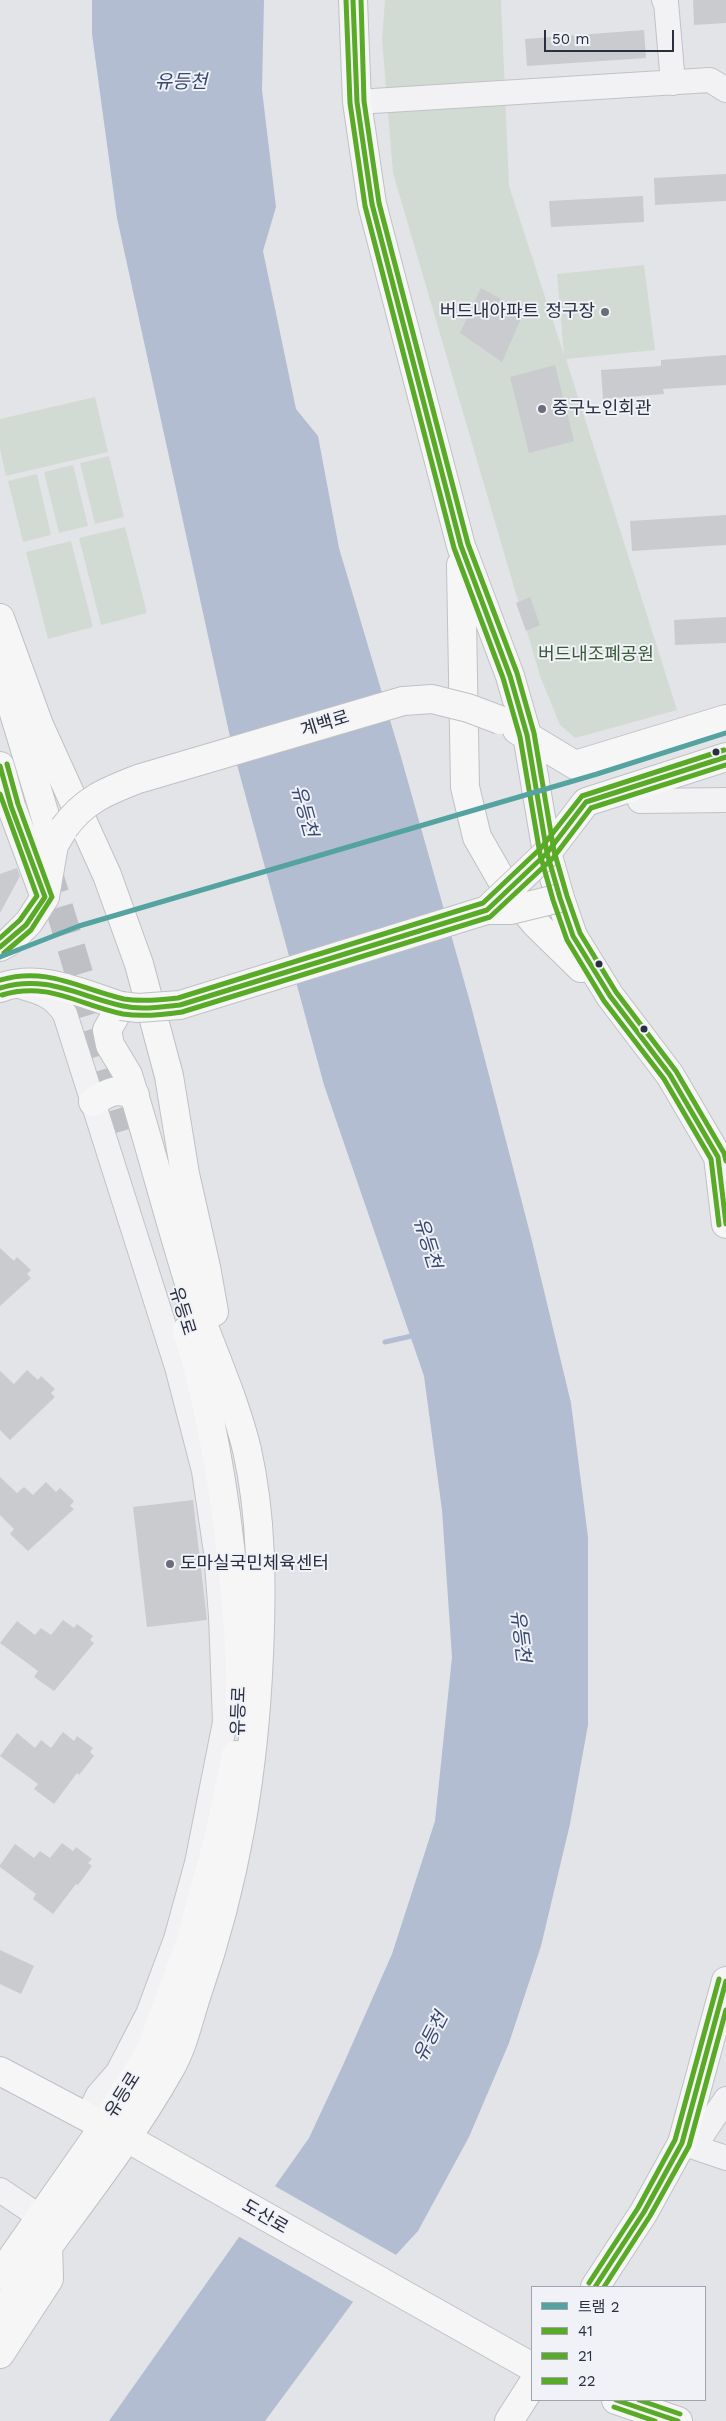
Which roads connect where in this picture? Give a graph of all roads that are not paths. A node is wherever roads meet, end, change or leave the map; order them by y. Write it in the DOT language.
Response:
graph roads {
  1 [pos="354,0"];
  2 [pos="664,0"];
  3 [pos="673,83"];
  4 [pos="726,90"];
  5 [pos="357,102"];
  6 [pos="461,546"];
  7 [pos="0,618"];
  8 [pos="0,667"];
  9 [pos="0,714"];
  10 [pos="726,719"];
  11 [pos="527,735"];
  12 [pos="726,757"];
  13 [pos="0,766"];
  14 [pos="34,800"];
  15 [pos="726,800"];
  16 [pos="640,801"];
  17 [pos="17,820"];
  18 [pos="59,837"];
  19 [pos="546,853"];
  20 [pos="45,897"];
  21 [pos="560,898"];
  22 [pos="487,910"];
  23 [pos="0,947"];
  24 [pos="5,986"];
  25 [pos="610,996"];
  26 [pos="121,1006"];
  27 [pos="134,1095"];
  28 [pos="93,1102"];
  29 [pos="126,1130"];
  30 [pos="722,1157"];
  31 [pos="726,1224"];
  32 [pos="225,1385"];
  33 [pos="225,1768"];
  34 [pos="726,1981"];
  35 [pos="0,2071"];
  36 [pos="726,2099"];
  37 [pos="113,2131"];
  38 [pos="688,2145"];
  39 [pos="726,2158"];
  40 [pos="0,2190"];
  41 [pos="28,2243"];
  42 [pos="0,2275"];
  43 [pos="597,2286"];
  44 [pos="0,2316"];
  45 [pos="0,2354"];
  46 [pos="531,2373"];
  47 [pos="618,2401"];
  48 [pos="663,2419"];
  49 [pos="509,2421"];
  1 -- 5 [label="main road"];
  2 -- 3 [label="street"];
  3 -- 4 [label="street"];
  3 -- 5 [label="street"];
  5 -- 6 [label="main road"];
  6 -- 11 [label="main road"];
  6 -- 25 [label="main road"];
  7 -- 32 [label="main road"];
  8 -- 14 [label="main road"];
  9 -- 14 [label="main road"];
  10 -- 11 [label="main road, 계백로"];
  11 -- 18 [label="main road, 계백로, bridge"];
  11 -- 19 [label="main road"];
  12 -- 19 [label="main road"];
  13 -- 17 [label="main road"];
  14 -- 17 [label="main road"];
  14 -- 18 [label="main road"];
  15 -- 16 [label="street"];
  17 -- 20 [label="main road"];
  18 -- 20 [label="main road"];
  19 -- 21 [label="main road"];
  19 -- 22 [label="main road, bridge"];
  20 -- 23 [label="main road"];
  21 -- 22 [label="main road, bridge"];
  21 -- 25 [label="main road"];
  22 -- 26 [label="main road, bridge"];
  24 -- 26 [label="main road"];
  24 -- 28 [label="street"];
  25 -- 30 [label="main road"];
  26 -- 27 [label="main road"];
  27 -- 28 [label="main road"];
  27 -- 32 [label="main road"];
  28 -- 33 [label="street"];
  29 -- 33 [label="main road, 유등로"];
  30 -- 31 [label="main road"];
  32 -- 37 [label="main road, 유등로"];
  33 -- 37 [label="main road, 유등로"];
  34 -- 38 [label="main road"];
  35 -- 37 [label="main road, 도산로"];
  36 -- 38 [label="street"];
  37 -- 41 [label="main road, 유등로"];
  37 -- 46 [label="main road, 도산로"];
  38 -- 39 [label="street"];
  38 -- 43 [label="main road"];
  40 -- 41 [label="street"];
  41 -- 42 [label="main road"];
  41 -- 44 [label="main road"];
  41 -- 45 [label="main road"];
  46 -- 49 [label="main road"];
  47 -- 48 [label="main road"];
}
